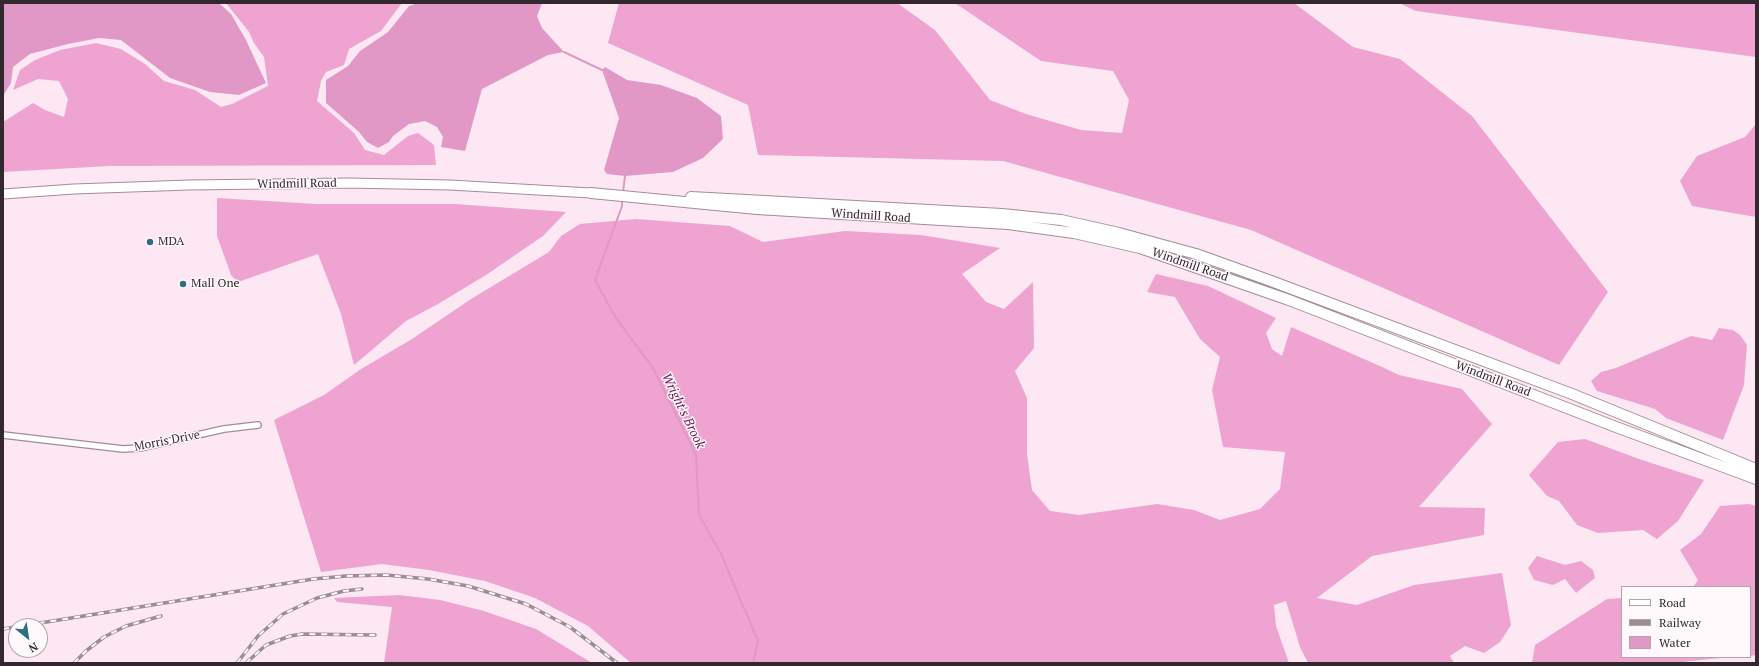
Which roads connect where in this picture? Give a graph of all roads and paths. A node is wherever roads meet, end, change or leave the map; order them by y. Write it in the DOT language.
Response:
graph roads {
  1 [pos="591,193"];
  2 [pos="3,194"];
  3 [pos="622,196"];
  4 [pos="258,425"];
  5 [pos="3,435"];
  6 [pos="1723,461"];
  7 [pos="1756,469"];
  8 [pos="1756,479"];
  1 -- 2 [label="main road, Windmill Road"];
  1 -- 3 [label="highway, Windmill Road"];
  3 -- 6 [label="highway, Windmill Road"];
  3 -- 6 [label="highway, Windmill Road"];
  4 -- 5 [label="street, Morris Drive"];
  6 -- 7 [label="highway, Windmill Road"];
  6 -- 8 [label="highway, Windmill Road"];
}
